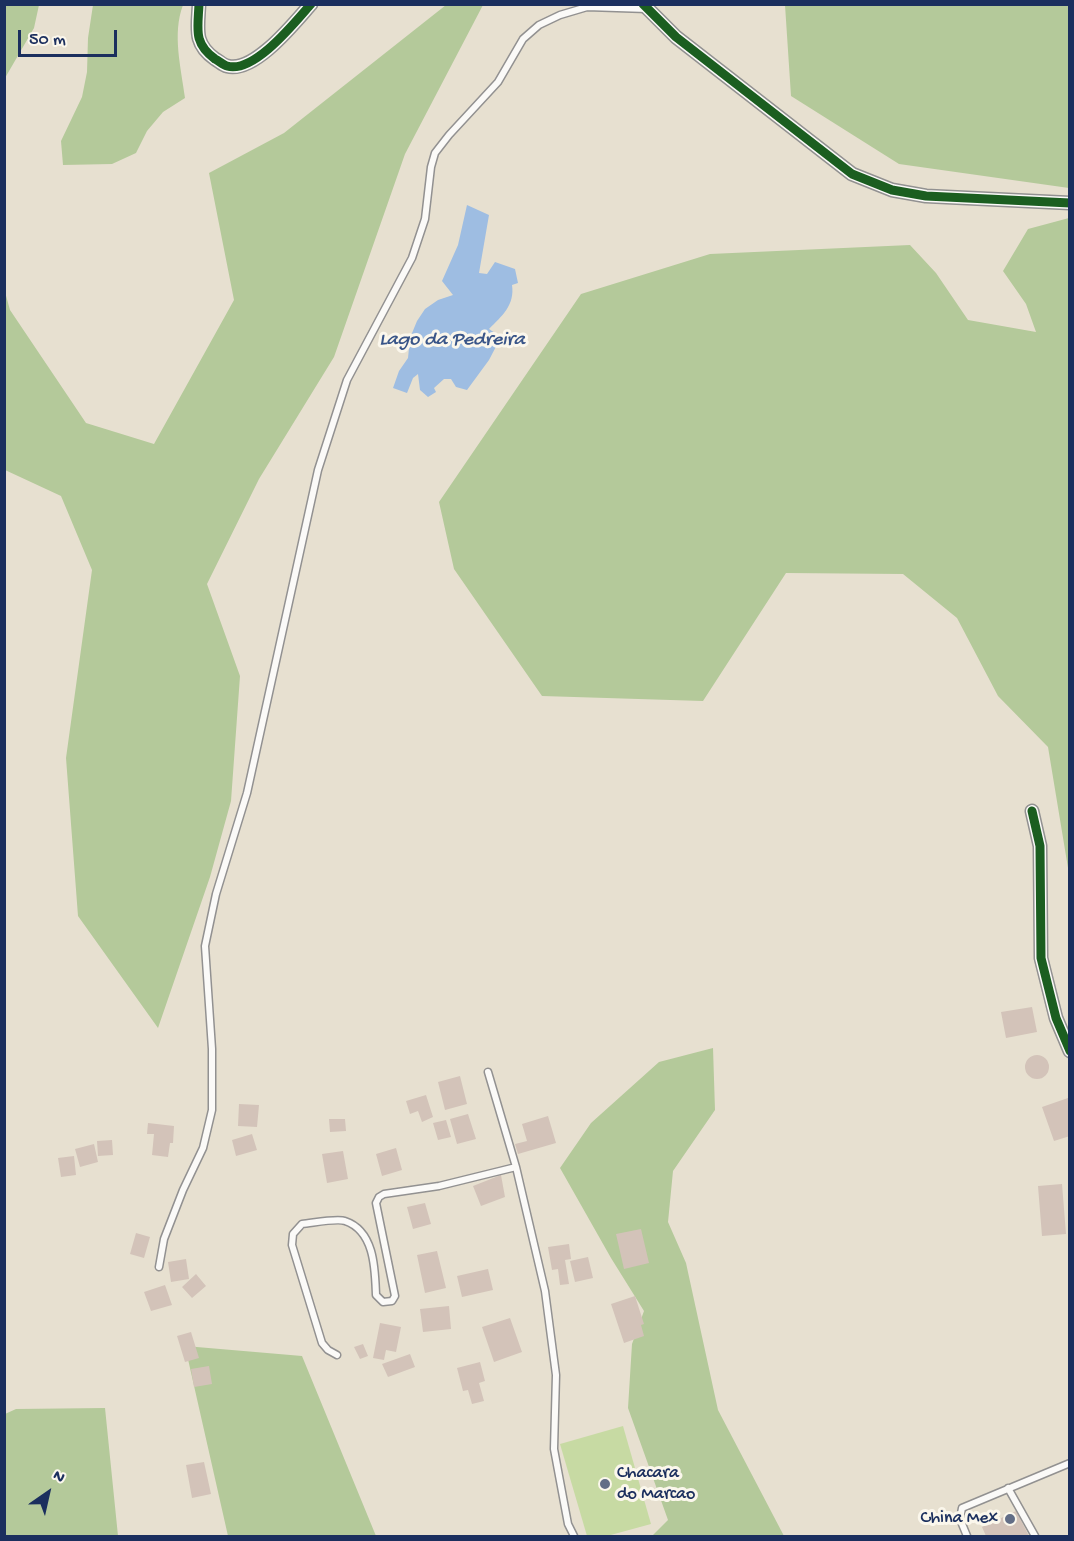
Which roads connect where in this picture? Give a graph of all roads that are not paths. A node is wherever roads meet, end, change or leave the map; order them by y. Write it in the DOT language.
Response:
graph roads {
  1 [pos="199,4"];
  2 [pos="311,4"];
  3 [pos="645,7"];
  4 [pos="1070,203"];
  5 [pos="1032,811"];
  6 [pos="1070,1051"];
  7 [pos="488,1072"];
  8 [pos="516,1167"];
  9 [pos="159,1267"];
  10 [pos="337,1355"];
  11 [pos="1070,1463"];
  12 [pos="1008,1488"];
  13 [pos="574,1536"];
  14 [pos="967,1536"];
  15 [pos="1035,1536"];
  1 -- 2 [label="street"];
  3 -- 4 [label="street"];
  3 -- 9 [label="lane"];
  5 -- 6 [label="street"];
  7 -- 8 [label="lane"];
  8 -- 10 [label="lane"];
  8 -- 13 [label="lane"];
  11 -- 12 [label="lane"];
  12 -- 14 [label="lane"];
  12 -- 15 [label="lane"];
}
